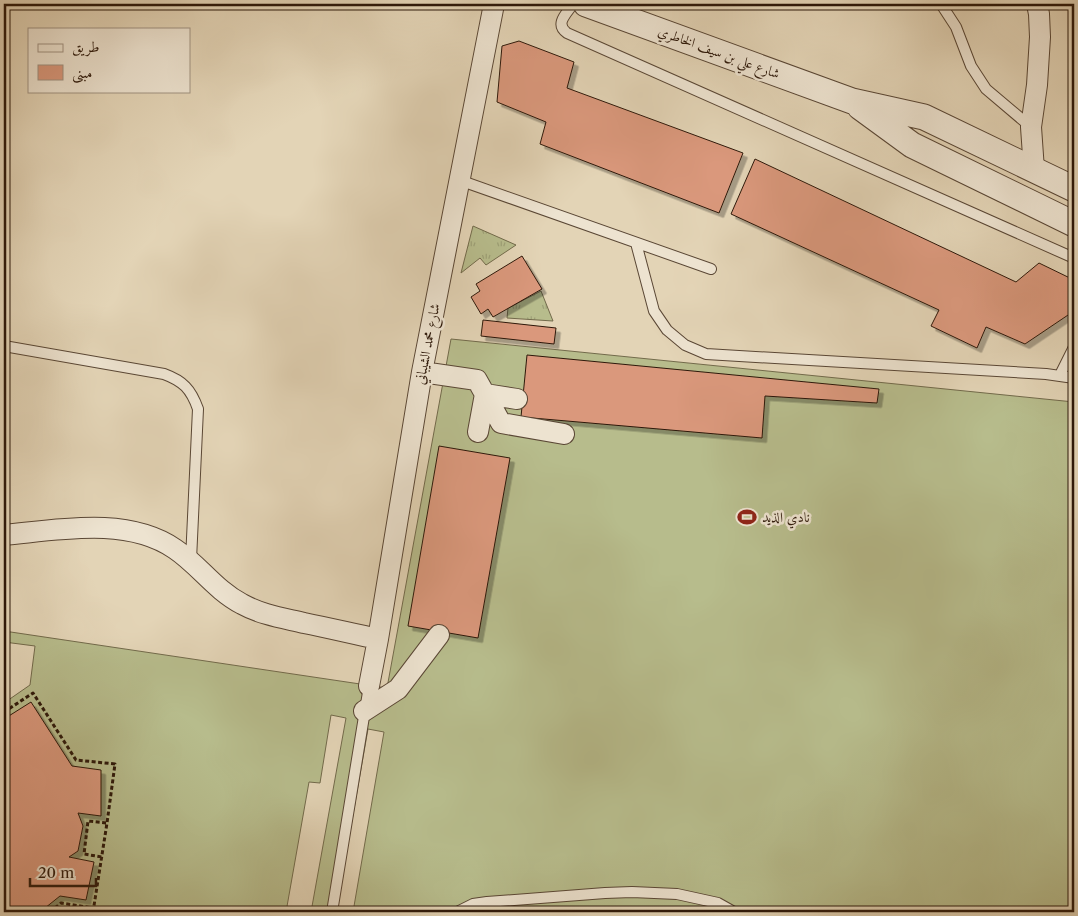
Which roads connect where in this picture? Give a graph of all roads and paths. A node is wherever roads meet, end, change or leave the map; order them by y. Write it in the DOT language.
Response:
graph roads {
  1 [pos="494,4"];
  2 [pos="573,4"];
  3 [pos="586,4"];
  4 [pos="941,4"];
  5 [pos="1037,4"];
  6 [pos="852,101"];
  7 [pos="1031,127"];
  8 [pos="1034,170"];
  9 [pos="459,180"];
  10 [pos="1074,189"];
  11 [pos="1074,224"];
  12 [pos="636,243"];
  13 [pos="1074,258"];
  14 [pos="711,270"];
  15 [pos="4,346"];
  16 [pos="1074,347"];
  17 [pos="422,372"];
  18 [pos="1060,375"];
  19 [pos="1074,378"];
  20 [pos="485,394"];
  21 [pos="517,399"];
  22 [pos="478,432"];
  23 [pos="564,434"];
  24 [pos="4,534"];
  25 [pos="191,560"];
  26 [pos="439,635"];
  27 [pos="378,639"];
  28 [pos="368,686"];
  29 [pos="364,711"];
  30 [pos="4,712"];
  31 [pos="107,823"];
  32 [pos="102,858"];
  33 [pos="93,910"];
  34 [pos="50,912"];
  35 [pos="88,912"];
  36 [pos="332,912"];
  37 [pos="457,912"];
  38 [pos="734,912"];
  1 -- 9 [label="street, شارع محمد الشيباني"];
  2 -- 13 [label="lane"];
  3 -- 6 [label="street, شارع علي بن سيف الخاطري"];
  4 -- 7 [label="lane"];
  5 -- 7 [label="street"];
  6 -- 8 [label="street, شارع علي بن سيف الخاطري"];
  6 -- 11 [label="street, شارع علي بن سيف الخاطري"];
  7 -- 8 [label="street"];
  8 -- 10 [label="street, شارع علي بن سيف الخاطري"];
  9 -- 12 [label="lane"];
  9 -- 17 [label="street, شارع محمد الشيباني"];
  12 -- 14 [label="lane"];
  12 -- 18 [label="lane"];
  15 -- 25 [label="lane"];
  16 -- 18 [label="lane"];
  17 -- 20 [label="street"];
  17 -- 27 [label="street, شارع محمد الشيباني"];
  18 -- 19 [label="lane"];
  20 -- 21 [label="street"];
  20 -- 22 [label="street"];
  20 -- 23 [label="street"];
  24 -- 25 [label="street"];
  25 -- 27 [label="street"];
  26 -- 29 [label="street"];
  27 -- 28 [label="street, شارع محمد الشيباني"];
  28 -- 29 [label="lane"];
  29 -- 36 [label="lane"];
  30 -- 31 [label="path"];
  31 -- 32 [label="path"];
  31 -- 32 [label="path"];
  32 -- 33 [label="path"];
  33 -- 34 [label="path"];
  33 -- 35 [label="path"];
  37 -- 38 [label="lane"];
}
